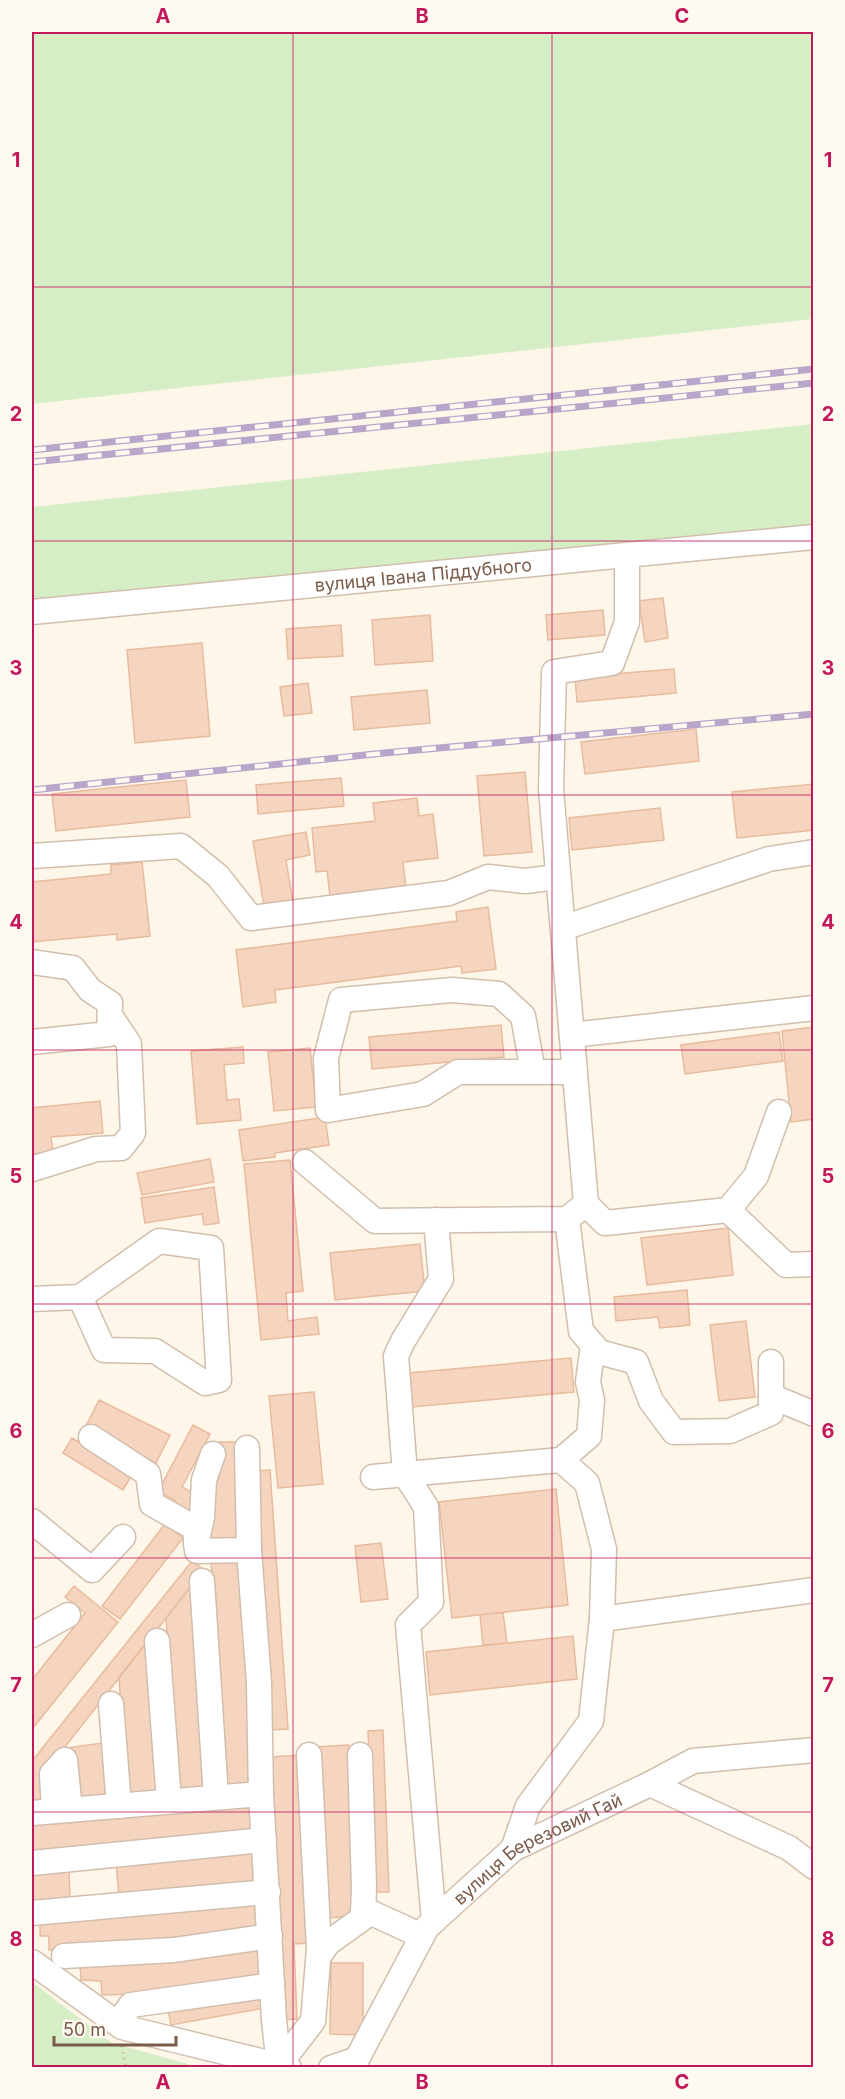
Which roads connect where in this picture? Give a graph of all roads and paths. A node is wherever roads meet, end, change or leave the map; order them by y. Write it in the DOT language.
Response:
graph roads {
  1 [pos="813,537"];
  2 [pos="627,555"];
  3 [pos="32,612"];
  4 [pos="813,852"];
  5 [pos="32,856"];
  6 [pos="558,877"];
  7 [pos="562,928"];
  8 [pos="32,962"];
  9 [pos="813,1008"];
  10 [pos="111,1017"];
  11 [pos="572,1035"];
  12 [pos="32,1042"];
  13 [pos="533,1072"];
  14 [pos="575,1072"];
  15 [pos="778,1112"];
  16 [pos="305,1162"];
  17 [pos="32,1169"];
  18 [pos="586,1204"];
  19 [pos="728,1210"];
  20 [pos="567,1219"];
  21 [pos="436,1220"];
  22 [pos="813,1264"];
  23 [pos="80,1297"];
  24 [pos="32,1299"];
  25 [pos="593,1345"];
  26 [pos="771,1362"];
  27 [pos="771,1396"];
  28 [pos="813,1414"];
  29 [pos="91,1437"];
  30 [pos="247,1448"];
  31 [pos="213,1454"];
  32 [pos="561,1460"];
  33 [pos="405,1474"];
  34 [pos="373,1477"];
  35 [pos="32,1521"];
  36 [pos="123,1537"];
  37 [pos="196,1544"];
  38 [pos="249,1550"];
  39 [pos="202,1581"];
  40 [pos="813,1590"];
  41 [pos="68,1615"];
  42 [pos="602,1619"];
  43 [pos="32,1635"];
  44 [pos="157,1641"];
  45 [pos="111,1704"];
  46 [pos="813,1750"];
  47 [pos="309,1755"];
  48 [pos="360,1755"];
  49 [pos="650,1784"];
  50 [pos="261,1794"];
  51 [pos="216,1797"];
  52 [pos="168,1801"];
  53 [pos="119,1806"];
  54 [pos="52,1811"];
  55 [pos="264,1840"];
  56 [pos="513,1849"];
  57 [pos="32,1863"];
  58 [pos="813,1867"];
  59 [pos="268,1892"];
  60 [pos="363,1909"];
  61 [pos="32,1913"];
  62 [pos="428,1929"];
  63 [pos="270,1936"];
  64 [pos="64,1956"];
  65 [pos="319,1956"];
  66 [pos="32,1962"];
  67 [pos="272,1985"];
  68 [pos="118,2023"];
  69 [pos="284,2066"];
  70 [pos="331,2067"];
  1 -- 2 [label="street, вулиця Івана Піддубного"];
  2 -- 3 [label="street, вулиця Івана Піддубного"];
  2 -- 6 [label="street"];
  4 -- 7 [label="street"];
  5 -- 6 [label="street"];
  6 -- 7 [label="street"];
  7 -- 11 [label="street"];
  8 -- 10 [label="street"];
  9 -- 11 [label="street"];
  10 -- 12 [label="street"];
  10 -- 17 [label="street"];
  11 -- 14 [label="street"];
  13 -- 13 [label="street"];
  13 -- 14 [label="street"];
  14 -- 18 [label="street"];
  15 -- 19 [label="street"];
  16 -- 21 [label="street"];
  18 -- 19 [label="street"];
  18 -- 20 [label="street"];
  19 -- 22 [label="street"];
  20 -- 21 [label="street"];
  20 -- 25 [label="street"];
  21 -- 33 [label="street"];
  23 -- 23 [label="street"];
  23 -- 24 [label="street"];
  25 -- 27 [label="street"];
  25 -- 32 [label="street"];
  26 -- 27 [label="street"];
  27 -- 28 [label="street"];
  29 -- 37 [label="street"];
  30 -- 38 [label="street"];
  31 -- 37 [label="street"];
  32 -- 33 [label="street"];
  32 -- 42 [label="street"];
  33 -- 34 [label="street"];
  33 -- 62 [label="street"];
  35 -- 36 [label="street"];
  37 -- 38 [label="street"];
  38 -- 50 [label="street"];
  39 -- 51 [label="street"];
  40 -- 42 [label="street"];
  41 -- 43 [label="street"];
  42 -- 56 [label="street"];
  44 -- 52 [label="street"];
  45 -- 53 [label="street"];
  46 -- 49 [label="street, вулиця Березовий Гай"];
  47 -- 65 [label="street"];
  48 -- 60 [label="street"];
  49 -- 56 [label="street, вулиця Березовий Гай"];
  49 -- 58 [label="street"];
  50 -- 51 [label="street"];
  50 -- 55 [label="street"];
  51 -- 52 [label="street"];
  52 -- 53 [label="street"];
  53 -- 54 [label="street"];
  55 -- 57 [label="street"];
  55 -- 59 [label="street"];
  56 -- 62 [label="street, вулиця Березовий Гай"];
  59 -- 61 [label="street"];
  59 -- 63 [label="street"];
  60 -- 62 [label="street"];
  60 -- 65 [label="street"];
  62 -- 70 [label="street, вулиця Березовий Гай"];
  63 -- 64 [label="street"];
  63 -- 67 [label="street"];
  65 -- 69 [label="street"];
  66 -- 68 [label="street"];
  67 -- 68 [label="street"];
  67 -- 69 [label="street"];
  68 -- 69 [label="street"];
}
